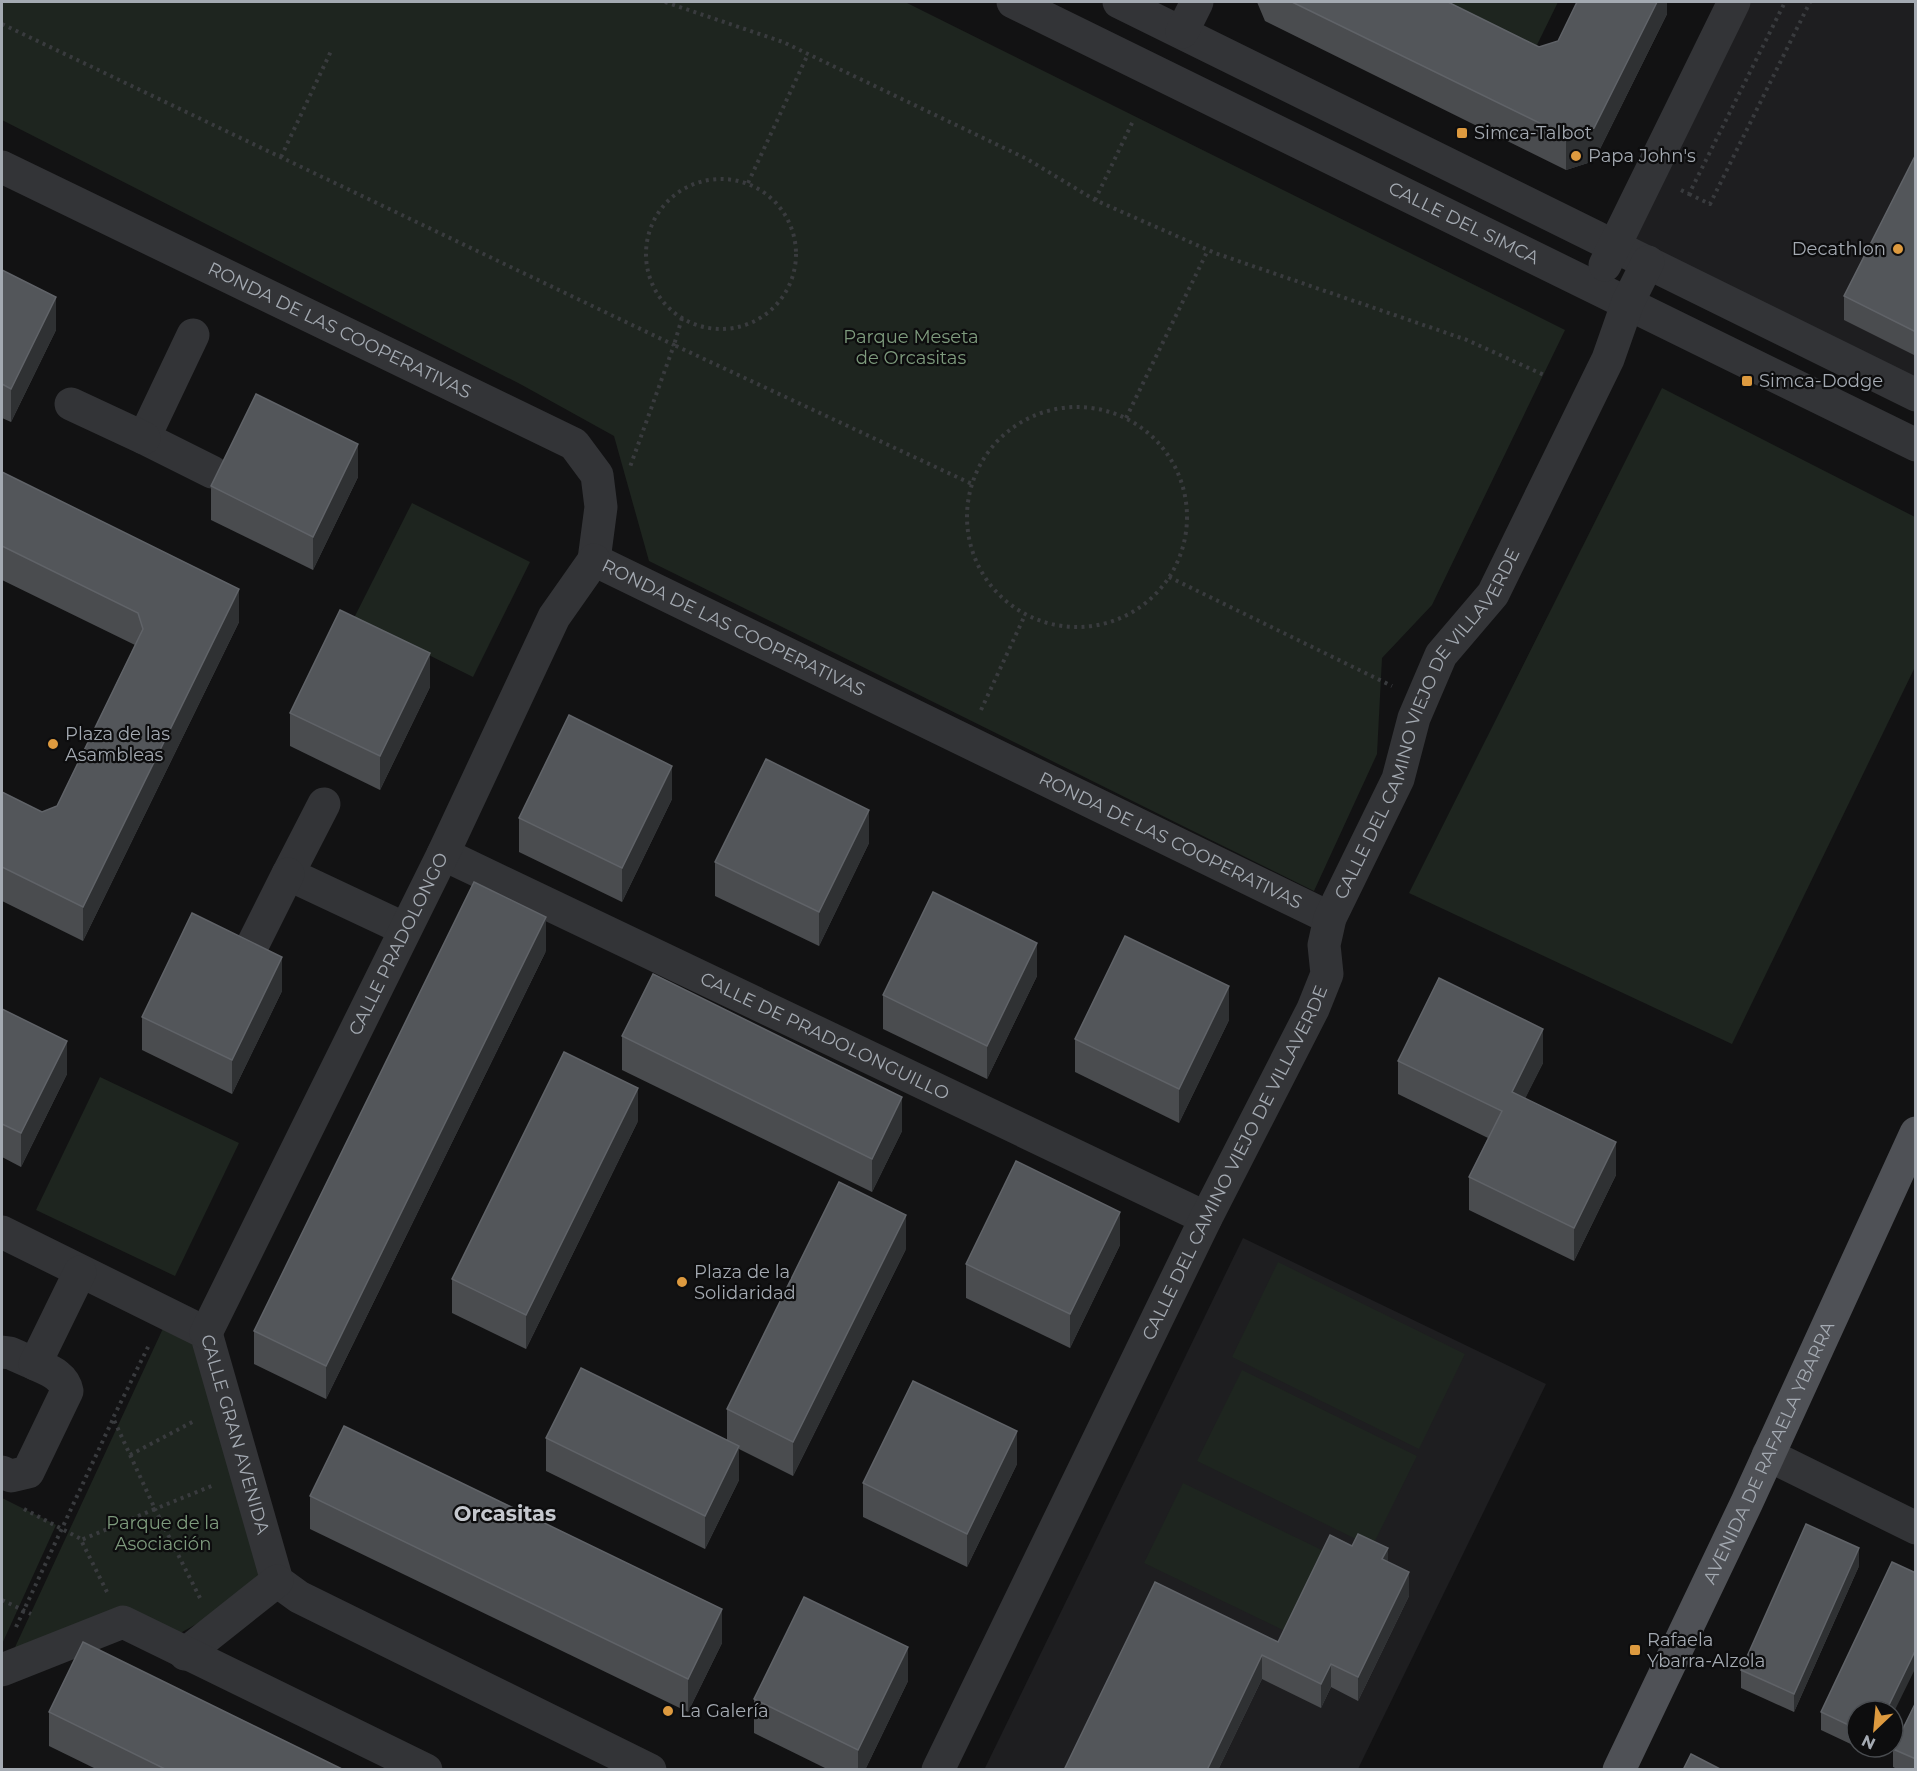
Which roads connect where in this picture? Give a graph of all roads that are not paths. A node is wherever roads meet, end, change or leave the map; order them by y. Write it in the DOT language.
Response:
graph roads {
  1 [pos="1013,2"];
  2 [pos="1119,2"];
  3 [pos="1197,2"];
  4 [pos="1734,2"];
  5 [pos="1182,32"];
  6 [pos="2,167"];
  7 [pos="1614,244"];
  8 [pos="1648,262"];
  9 [pos="1595,286"];
  10 [pos="1628,302"];
  11 [pos="193,334"];
  12 [pos="1916,395"];
  13 [pos="71,404"];
  14 [pos="144,438"];
  15 [pos="1916,445"];
  16 [pos="212,472"];
  17 [pos="594,560"];
  18 [pos="324,804"];
  19 [pos="443,854"];
  20 [pos="288,874"];
  21 [pos="1330,918"];
  22 [pos="405,929"];
  23 [pos="249,952"];
  24 [pos="1916,1133"];
  25 [pos="1206,1218"];
  26 [pos="2,1232"];
  27 [pos="80,1272"];
  28 [pos="206,1333"];
  29 [pos="2,1352"];
  30 [pos="35,1364"];
  31 [pos="1768,1455"];
  32 [pos="2,1472"];
  33 [pos="1916,1528"];
  34 [pos="277,1581"];
  35 [pos="185,1654"];
  36 [pos="2,1670"];
  37 [pos="426,1770"];
  38 [pos="650,1770"];
  39 [pos="938,1770"];
  40 [pos="1619,1770"];
  1 -- 9 [label="street, CALLE DEL SIMCA"];
  2 -- 5 [label="street"];
  3 -- 5 [label="street"];
  4 -- 7 [label="street"];
  5 -- 7 [label="street"];
  6 -- 17 [label="street, RONDA DE LAS COOPERATIVAS"];
  7 -- 8 [label="street"];
  7 -- 9 [label="street"];
  8 -- 10 [label="street, CALLE DEL CAMINO VIEJO DE VILLAVERDE"];
  8 -- 12 [label="street"];
  9 -- 10 [label="street, CALLE DEL SIMCA"];
  10 -- 15 [label="street, CALLE DEL SIMCA"];
  10 -- 21 [label="street, CALLE DEL CAMINO VIEJO DE VILLAVERDE"];
  11 -- 14 [label="street"];
  13 -- 14 [label="street"];
  14 -- 16 [label="street"];
  17 -- 19 [label="street, CALLE PRADOLONGO"];
  17 -- 21 [label="street, RONDA DE LAS COOPERATIVAS"];
  18 -- 20 [label="street"];
  19 -- 22 [label="street, CALLE PRADOLONGO"];
  19 -- 25 [label="street, CALLE DE PRADOLONGUILLO"];
  20 -- 22 [label="street"];
  20 -- 23 [label="street"];
  21 -- 25 [label="street, CALLE DEL CAMINO VIEJO DE VILLAVERDE"];
  22 -- 28 [label="street, CALLE PRADOLONGO"];
  24 -- 31 [label="main road, AVENIDA DE RAFAELA YBARRA"];
  25 -- 39 [label="street, CALLE DEL CAMINO VIEJO DE VILLAVERDE"];
  26 -- 27 [label="street, CALLE GRAN AVENIDA"];
  27 -- 28 [label="street, CALLE GRAN AVENIDA"];
  27 -- 30 [label="street"];
  28 -- 34 [label="street, CALLE GRAN AVENIDA"];
  29 -- 30 [label="street"];
  30 -- 32 [label="street"];
  31 -- 33 [label="street"];
  31 -- 40 [label="main road, AVENIDA DE RAFAELA YBARRA"];
  34 -- 35 [label="street"];
  34 -- 38 [label="street"];
  35 -- 36 [label="street"];
  35 -- 37 [label="street"];
}
